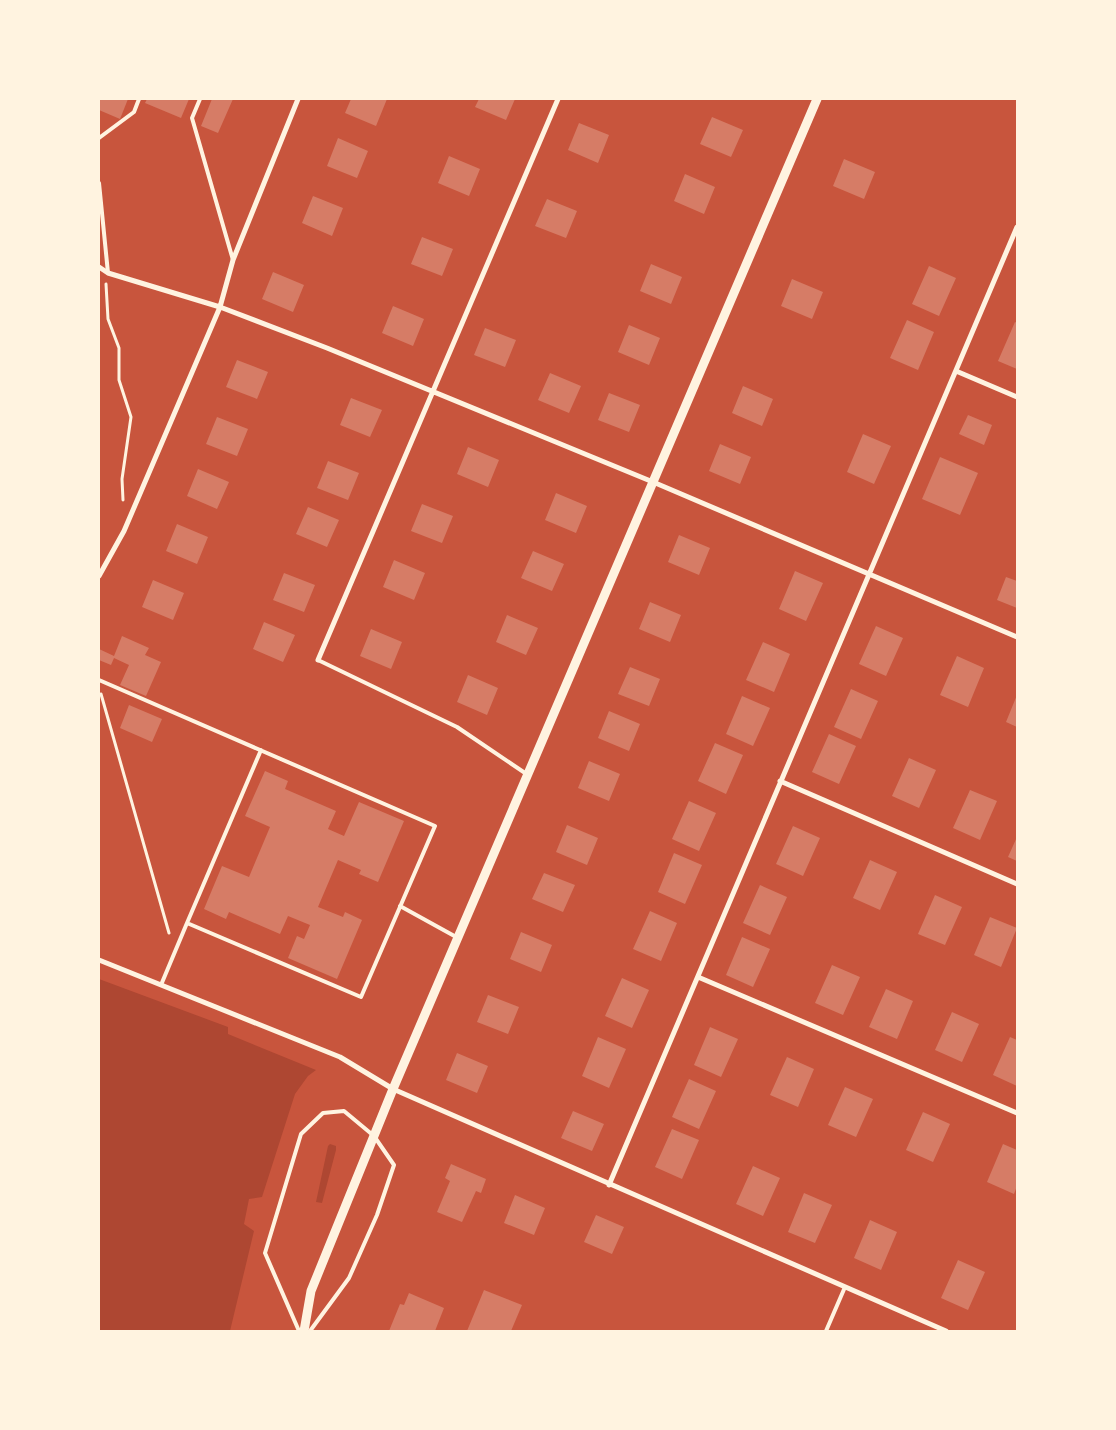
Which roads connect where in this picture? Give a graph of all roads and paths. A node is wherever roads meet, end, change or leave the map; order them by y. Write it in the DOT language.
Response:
graph roads {
  1 [pos="139,99"];
  2 [pos="200,99"];
  3 [pos="298,99"];
  4 [pos="558,99"];
  5 [pos="817,99"];
  6 [pos="99,138"];
  7 [pos="99,184"];
  8 [pos="1017,227"];
  9 [pos="232,260"];
  10 [pos="99,267"];
  11 [pos="108,273"];
  12 [pos="220,307"];
  13 [pos="956,371"];
  14 [pos="434,392"];
  15 [pos="1017,397"];
  16 [pos="653,482"];
  17 [pos="123,505"];
  18 [pos="870,574"];
  19 [pos="99,576"];
  20 [pos="1017,637"];
  21 [pos="318,660"];
  22 [pos="99,680"];
  23 [pos="99,686"];
  24 [pos="261,750"];
  25 [pos="528,775"];
  26 [pos="780,781"];
  27 [pos="1017,884"];
  28 [pos="400,906"];
  29 [pos="188,922"];
  30 [pos="458,938"];
  31 [pos="175,952"];
  32 [pos="99,960"];
  33 [pos="698,977"];
  34 [pos="161,985"];
  35 [pos="393,1089"];
  36 [pos="1017,1113"];
  37 [pos="374,1136"];
  38 [pos="609,1185"];
  39 [pos="845,1288"];
  40 [pos="299,1331"];
  41 [pos="304,1331"];
  42 [pos="310,1331"];
  43 [pos="826,1331"];
  44 [pos="946,1331"];
  1 -- 6 [label="lane"];
  2 -- 9 [label="lane"];
  3 -- 9 [label="street"];
  4 -- 14 [label="street"];
  5 -- 16 [label="street"];
  7 -- 11 [label="lane"];
  8 -- 13 [label="street"];
  9 -- 12 [label="street"];
  10 -- 11 [label="street"];
  11 -- 12 [label="street"];
  11 -- 17 [label="path"];
  12 -- 14 [label="street"];
  12 -- 19 [label="street"];
  13 -- 15 [label="street"];
  13 -- 18 [label="street"];
  14 -- 16 [label="street"];
  14 -- 21 [label="street"];
  16 -- 18 [label="street"];
  16 -- 25 [label="street"];
  18 -- 20 [label="street"];
  18 -- 26 [label="street"];
  21 -- 25 [label="lane"];
  22 -- 24 [label="lane"];
  23 -- 31 [label="path"];
  24 -- 28 [label="lane"];
  24 -- 29 [label="lane"];
  25 -- 30 [label="street"];
  26 -- 27 [label="street"];
  26 -- 33 [label="street"];
  28 -- 29 [label="lane"];
  28 -- 30 [label="lane"];
  29 -- 31 [label="lane"];
  30 -- 35 [label="street"];
  31 -- 34 [label="lane"];
  32 -- 34 [label="street"];
  33 -- 36 [label="street"];
  33 -- 38 [label="street"];
  34 -- 35 [label="street"];
  35 -- 37 [label="street"];
  35 -- 38 [label="street"];
  37 -- 40 [label="lane"];
  37 -- 41 [label="street"];
  37 -- 42 [label="lane"];
  38 -- 39 [label="street"];
  39 -- 43 [label="lane"];
  39 -- 44 [label="street"];
}
